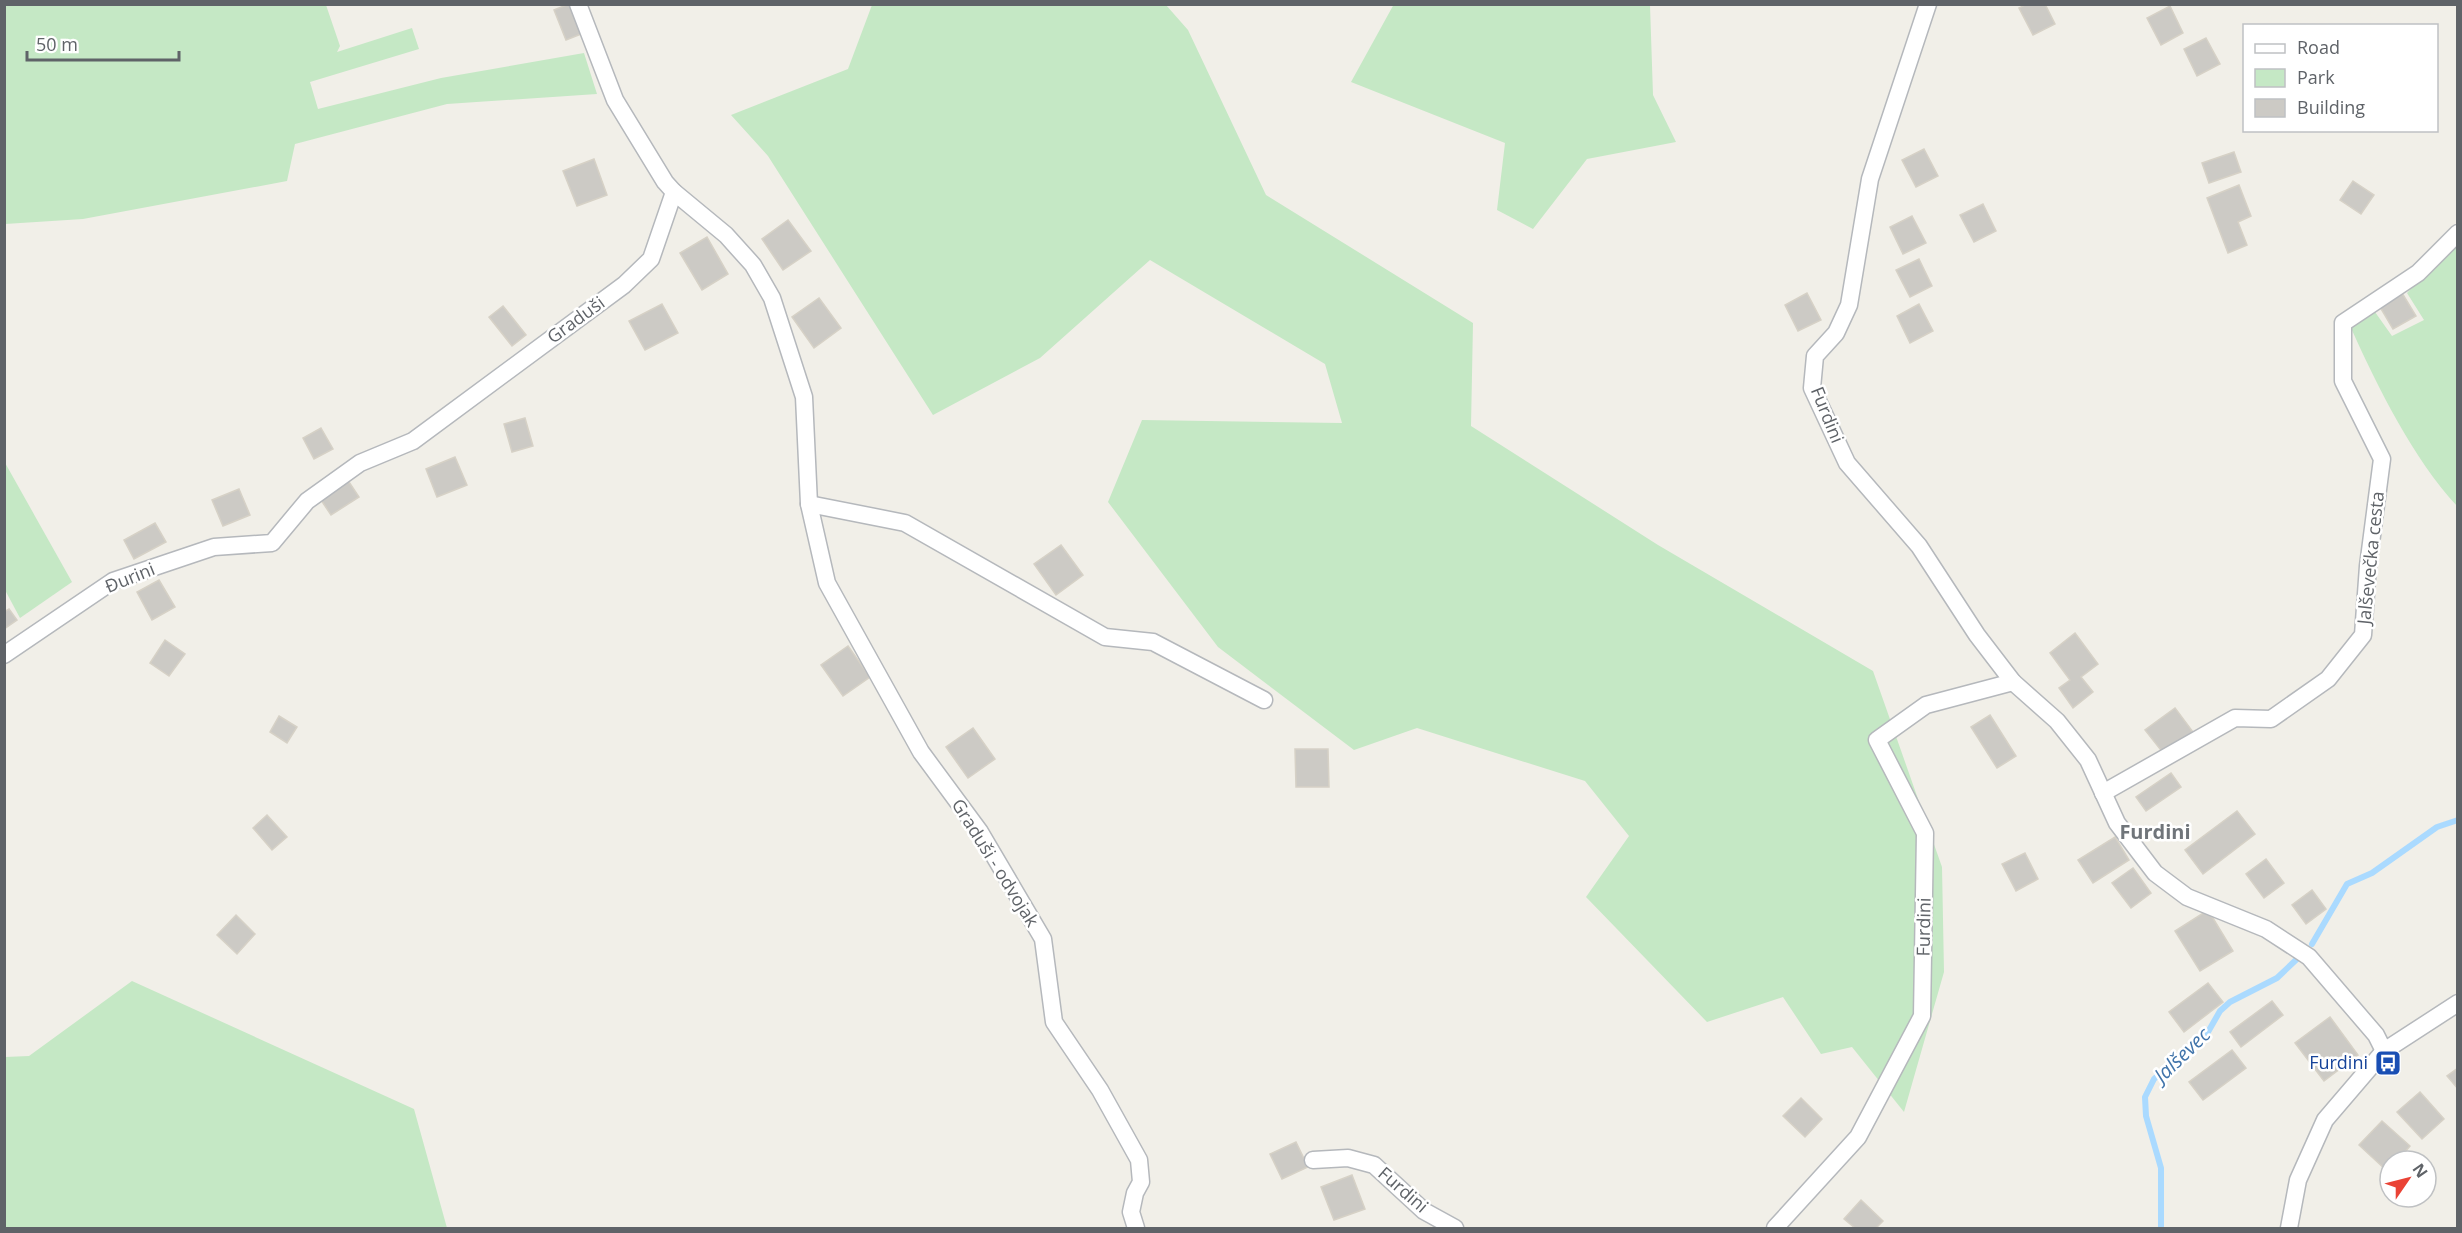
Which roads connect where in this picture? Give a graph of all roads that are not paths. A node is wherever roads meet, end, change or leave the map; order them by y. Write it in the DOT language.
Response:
graph roads {
  1 [pos="578,4"];
  2 [pos="1928,4"];
  3 [pos="674,192"];
  4 [pos="2457,234"];
  5 [pos="809,504"];
  6 [pos="272,543"];
  7 [pos="4,655"];
  8 [pos="2013,682"];
  9 [pos="1264,700"];
  10 [pos="2103,793"];
  11 [pos="2457,1003"];
  12 [pos="2384,1051"];
  13 [pos="1313,1160"];
  14 [pos="1136,1228"];
  15 [pos="1455,1228"];
  16 [pos="1776,1228"];
  17 [pos="2289,1228"];
  1 -- 3 [label="street"];
  2 -- 8 [label="street, Furdini"];
  3 -- 5 [label="street, Graduši - odvojak"];
  3 -- 6 [label="street, Graduši"];
  4 -- 10 [label="street, Jalševečka cesta"];
  5 -- 9 [label="street"];
  5 -- 14 [label="street, Graduši - odvojak"];
  6 -- 7 [label="street, Đurini"];
  8 -- 10 [label="street, Furdini"];
  8 -- 16 [label="street, Furdini"];
  10 -- 12 [label="street, Furdini"];
  11 -- 12 [label="street"];
  12 -- 17 [label="street"];
  13 -- 15 [label="street, Furdini"];
}
